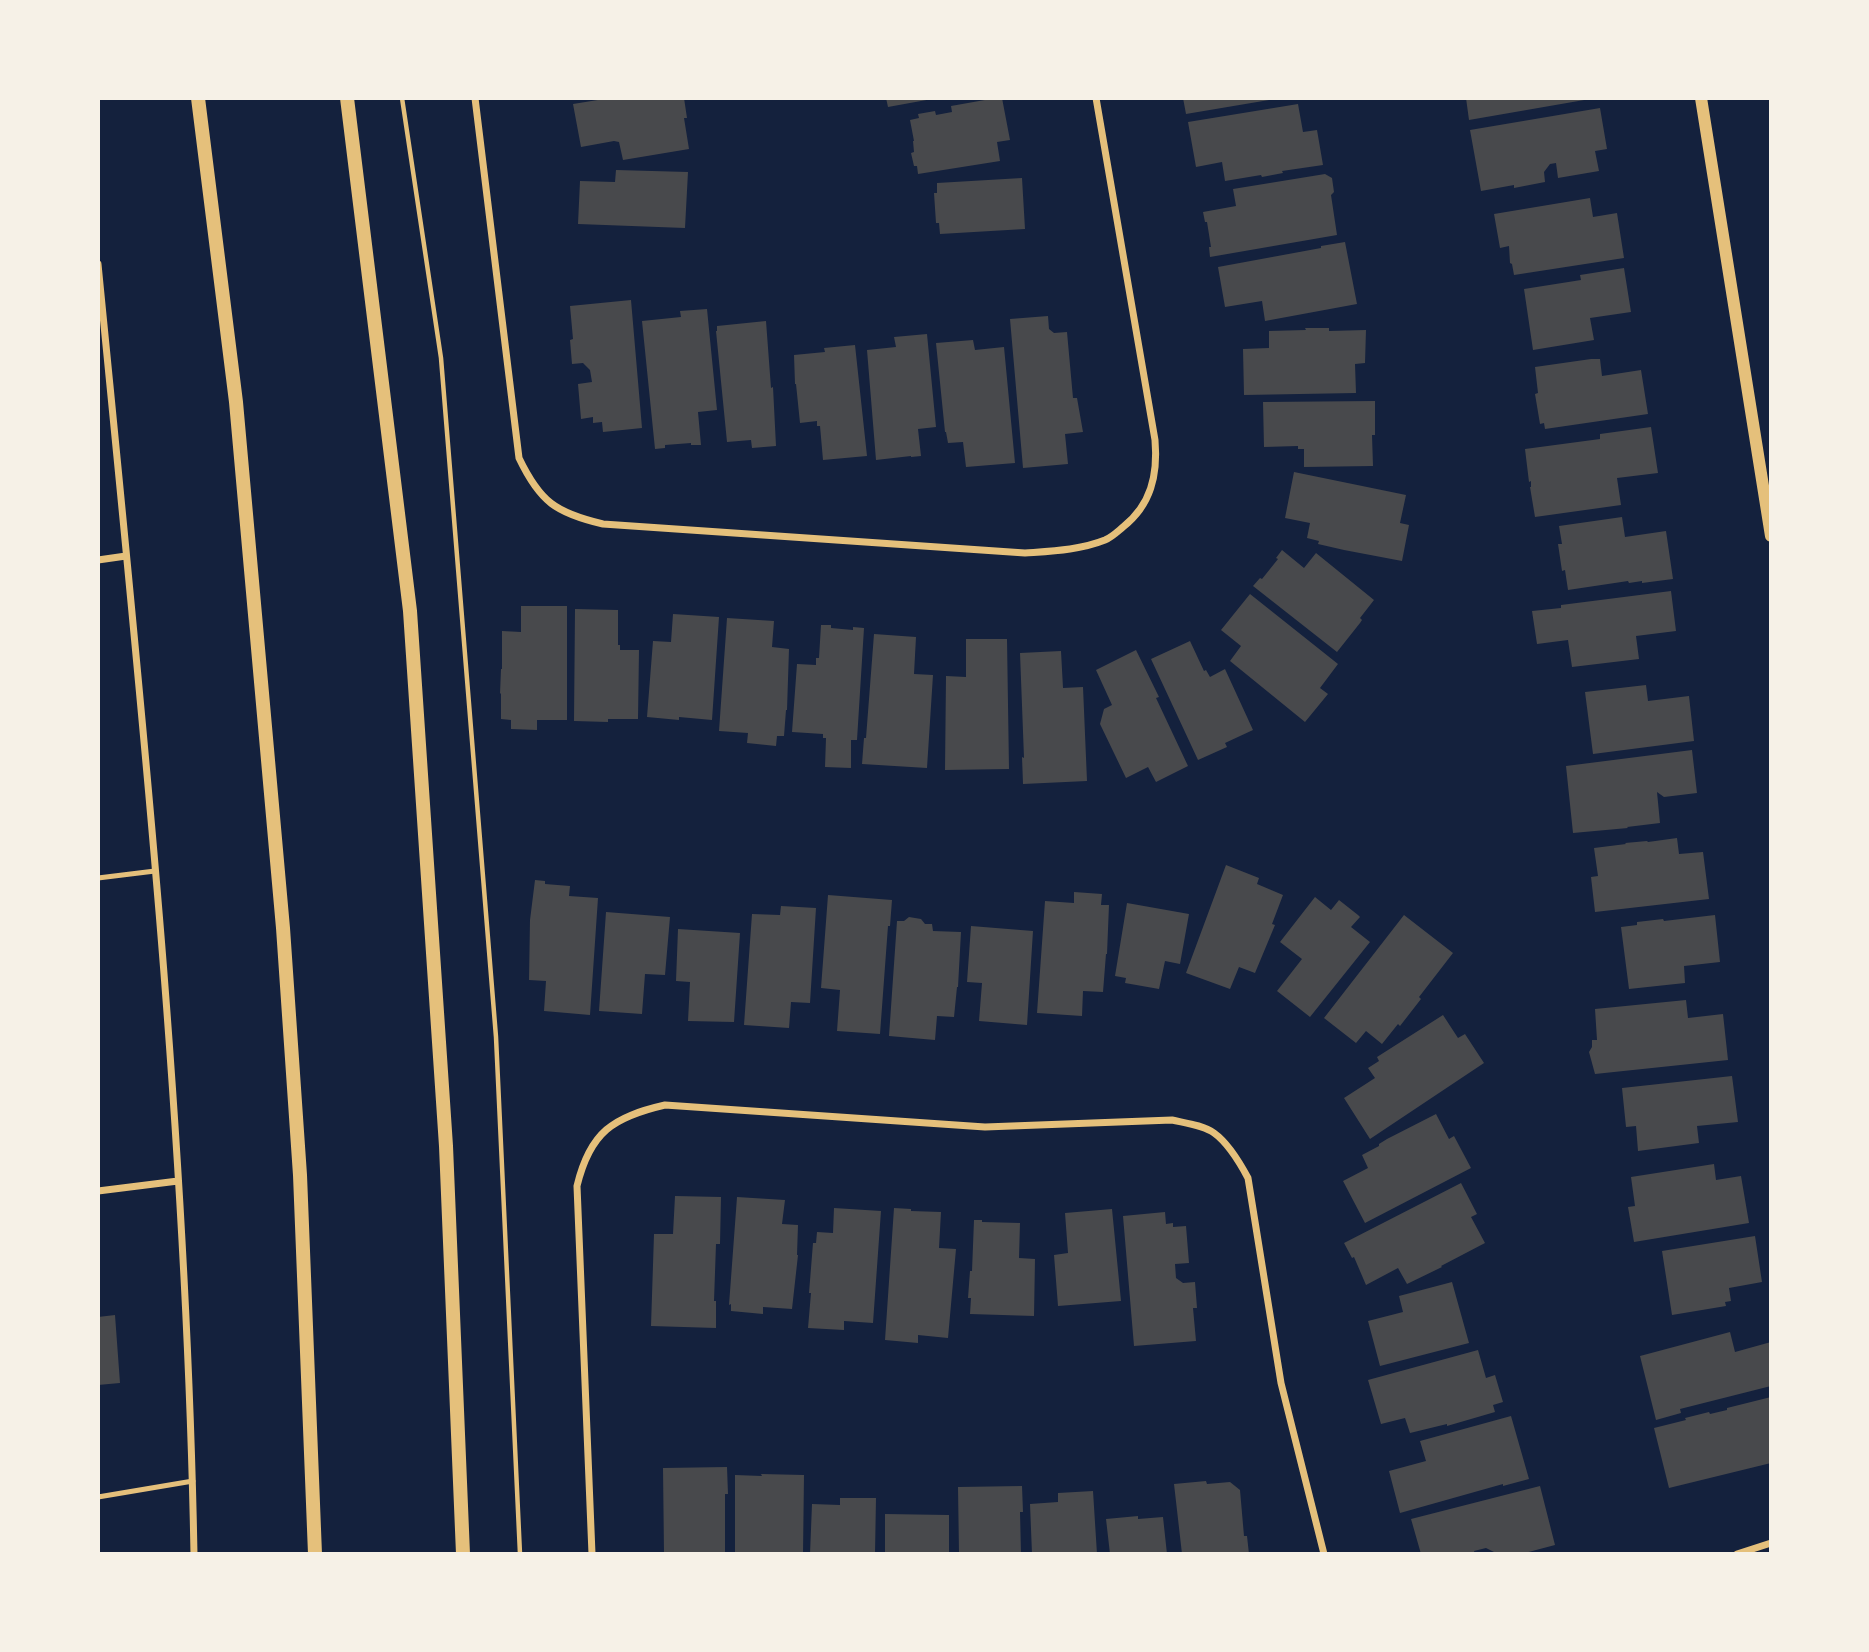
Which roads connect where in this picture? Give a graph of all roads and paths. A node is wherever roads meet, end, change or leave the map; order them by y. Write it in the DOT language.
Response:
graph roads {
  1 [pos="198,98"];
  2 [pos="347,98"];
  3 [pos="402,98"];
  4 [pos="475,98"];
  5 [pos="1097,98"];
  6 [pos="1701,98"];
  7 [pos="98,264"];
  8 [pos="1769,512"];
  9 [pos="1771,536"];
  10 [pos="127,556"];
  11 [pos="98,560"];
  12 [pos="155,872"];
  13 [pos="98,878"];
  14 [pos="178,1181"];
  15 [pos="98,1191"];
  16 [pos="193,1481"];
  17 [pos="98,1497"];
  18 [pos="1771,1543"];
  19 [pos="194,1554"];
  20 [pos="315,1554"];
  21 [pos="463,1554"];
  22 [pos="520,1554"];
  23 [pos="592,1554"];
  24 [pos="1324,1554"];
  25 [pos="1737,1554"];
  1 -- 20 [label="main road"];
  2 -- 21 [label="main road"];
  3 -- 22 [label="path"];
  4 -- 5 [label="street"];
  6 -- 8 [label="street"];
  7 -- 10 [label="street"];
  8 -- 9 [label="street"];
  10 -- 11 [label="street"];
  10 -- 12 [label="street"];
  12 -- 13 [label="lane"];
  12 -- 14 [label="street"];
  14 -- 15 [label="street"];
  14 -- 16 [label="street"];
  16 -- 17 [label="lane"];
  16 -- 19 [label="street"];
  18 -- 25 [label="street"];
  23 -- 24 [label="street"];
}
